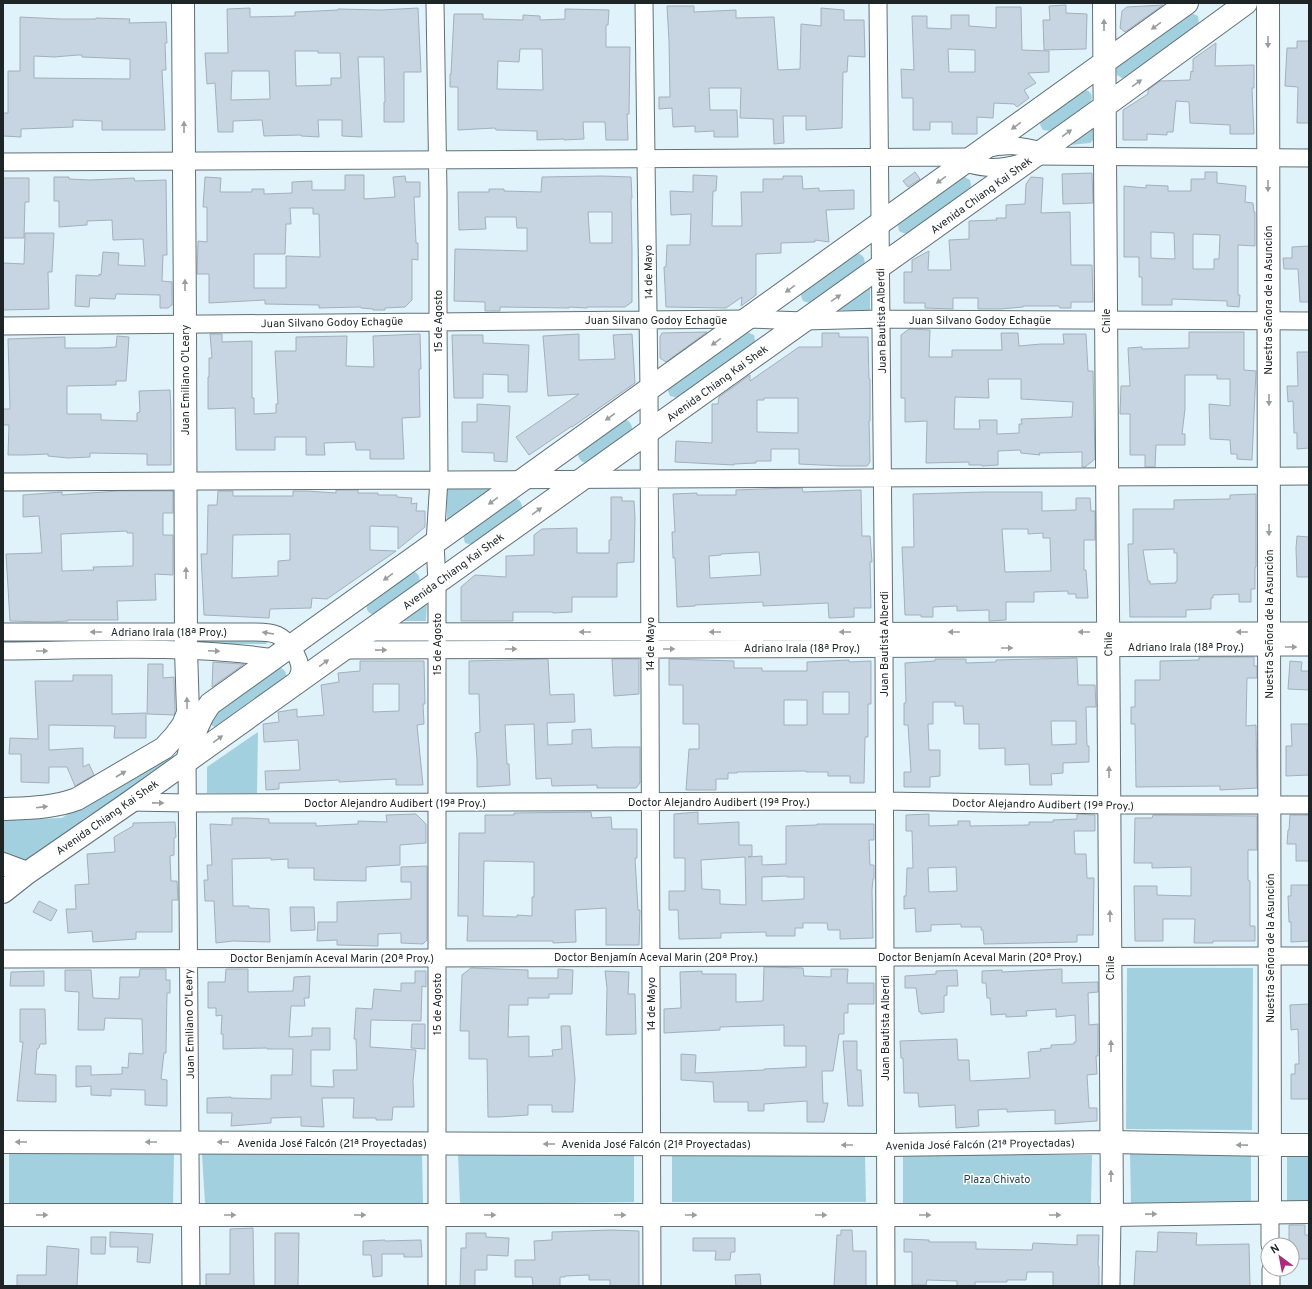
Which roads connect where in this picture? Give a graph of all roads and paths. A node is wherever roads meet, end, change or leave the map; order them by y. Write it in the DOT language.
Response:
graph roads {
  1 [pos="183,3"];
  2 [pos="435,3"];
  3 [pos="644,3"];
  4 [pos="878,3"];
  5 [pos="1104,3"];
  6 [pos="1188,3"];
  7 [pos="1246,3"];
  8 [pos="1268,3"];
  9 [pos="1104,63"];
  10 [pos="1105,106"];
  11 [pos="1035,156"];
  12 [pos="973,157"];
  13 [pos="1105,157"];
  14 [pos="880,158"];
  15 [pos="1268,158"];
  16 [pos="1309,158"];
  17 [pos="646,159"];
  18 [pos="437,160"];
  19 [pos="3,162"];
  20 [pos="184,162"];
  21 [pos="880,223"];
  22 [pos="881,266"];
  23 [pos="748,319"];
  24 [pos="881,319"];
  25 [pos="648,320"];
  26 [pos="1106,320"];
  27 [pos="1268,320"];
  28 [pos="438,321"];
  29 [pos="804,321"];
  30 [pos="1309,321"];
  31 [pos="185,324"];
  32 [pos="3,326"];
  33 [pos="649,390"];
  34 [pos="649,431"];
  35 [pos="1269,476"];
  36 [pos="1309,476"];
  37 [pos="1107,477"];
  38 [pos="882,478"];
  39 [pos="439,479"];
  40 [pos="524,479"];
  41 [pos="649,479"];
  42 [pos="581,480"];
  43 [pos="185,481"];
  44 [pos="3,482"];
  45 [pos="435,543"];
  46 [pos="437,583"];
  47 [pos="3,632"];
  48 [pos="368,632"];
  49 [pos="436,632"];
  50 [pos="650,632"];
  51 [pos="1309,632"];
  52 [pos="1269,639"];
  53 [pos="884,640"];
  54 [pos="1108,640"];
  55 [pos="186,641"];
  56 [pos="1309,647"];
  57 [pos="436,649"];
  58 [pos="650,649"];
  59 [pos="342,650"];
  60 [pos="3,651"];
  61 [pos="283,653"];
  62 [pos="295,684"];
  63 [pos="187,761"];
  64 [pos="884,801"];
  65 [pos="130,802"];
  66 [pos="437,802"];
  67 [pos="650,802"];
  68 [pos="187,803"];
  69 [pos="1109,805"];
  70 [pos="1270,805"];
  71 [pos="1309,805"];
  72 [pos="3,809"];
  73 [pos="3,864"];
  74 [pos="27,873"];
  75 [pos="3,892"];
  76 [pos="1110,956"];
  77 [pos="1270,956"];
  78 [pos="1309,956"];
  79 [pos="651,957"];
  80 [pos="885,957"];
  81 [pos="437,958"];
  82 [pos="3,959"];
  83 [pos="188,959"];
  84 [pos="3,1142"];
  85 [pos="190,1142"];
  86 [pos="1111,1142"];
  87 [pos="437,1143"];
  88 [pos="652,1144"];
  89 [pos="1309,1144"];
  90 [pos="886,1145"];
  91 [pos="1270,1145"];
  92 [pos="1270,1212"];
  93 [pos="1309,1212"];
  94 [pos="3,1215"];
  95 [pos="191,1215"];
  96 [pos="437,1215"];
  97 [pos="652,1215"];
  98 [pos="886,1215"];
  99 [pos="1112,1215"];
  100 [pos="1270,1237"];
  101 [pos="192,1286"];
  102 [pos="438,1286"];
  103 [pos="652,1286"];
  104 [pos="886,1286"];
  105 [pos="1112,1286"];
  20 -- 1 [label="street, Juan Emiliano O'Leary, one-way"];
  2 -- 18 [label="street, 15 de Agosto"];
  3 -- 17 [label="street, 14 de Mayo"];
  4 -- 14 [label="street, Juan Bautista Alberdi"];
  9 -- 5 [label="street, Chile, one-way"];
  6 -- 9 [label="street, one-way"];
  10 -- 7 [label="street, Avenida Chiang Kai Shek, one-way"];
  8 -- 15 [label="street, Nuestra Señora de la Asunción, one-way"];
  9 -- 10 [label="street, Chile"];
  9 -- 12 [label="street, one-way"];
  11 -- 10 [label="street, Avenida Chiang Kai Shek, one-way"];
  10 -- 13 [label="street, Chile"];
  11 -- 12 [label="street"];
  11 -- 12 [label="street"];
  11 -- 13 [label="street"];
  11 -- 22 [label="street, Avenida Chiang Kai Shek"];
  12 -- 14 [label="street"];
  12 -- 21 [label="street, one-way"];
  13 -- 15 [label="street"];
  13 -- 26 [label="street, Chile"];
  14 -- 17 [label="street"];
  14 -- 21 [label="street, Juan Bautista Alberdi"];
  15 -- 16 [label="street"];
  15 -- 27 [label="street, Nuestra Señora de la Asunción, one-way"];
  17 -- 18 [label="street"];
  17 -- 25 [label="street, 14 de Mayo"];
  18 -- 20 [label="street"];
  18 -- 28 [label="street, 15 de Agosto"];
  19 -- 20 [label="street"];
  31 -- 20 [label="street, Juan Emiliano O'Leary, one-way"];
  21 -- 22 [label="street, Juan Bautista Alberdi"];
  21 -- 23 [label="street, one-way"];
  22 -- 24 [label="street, Juan Bautista Alberdi"];
  29 -- 22 [label="street, Avenida Chiang Kai Shek, one-way"];
  23 -- 25 [label="street, Juan Silvano Godoy Echagüe"];
  23 -- 29 [label="street, Juan Silvano Godoy Echagüe"];
  23 -- 33 [label="street, one-way"];
  24 -- 26 [label="street, Juan Silvano Godoy Echagüe"];
  24 -- 29 [label="street, Juan Silvano Godoy Echagüe"];
  24 -- 38 [label="street, Juan Bautista Alberdi"];
  25 -- 28 [label="street, Juan Silvano Godoy Echagüe"];
  25 -- 33 [label="street, 14 de Mayo"];
  26 -- 27 [label="street, Juan Silvano Godoy Echagüe"];
  26 -- 37 [label="street, Chile"];
  27 -- 30 [label="street, Juan Silvano Godoy Echagüe"];
  27 -- 35 [label="street, Nuestra Señora de la Asunción, one-way"];
  28 -- 31 [label="street, Juan Silvano Godoy Echagüe"];
  28 -- 39 [label="street, 15 de Agosto"];
  29 -- 34 [label="street, Avenida Chiang Kai Shek"];
  31 -- 32 [label="street, Juan Silvano Godoy Echagüe"];
  31 -- 43 [label="street, Juan Emiliano O'Leary"];
  33 -- 34 [label="street, 14 de Mayo"];
  33 -- 40 [label="street, one-way"];
  34 -- 41 [label="street, 14 de Mayo"];
  34 -- 42 [label="street, Avenida Chiang Kai Shek"];
  35 -- 36 [label="street"];
  35 -- 37 [label="street"];
  35 -- 52 [label="street, Nuestra Señora de la Asunción, one-way"];
  37 -- 38 [label="street"];
  37 -- 54 [label="street, Chile"];
  38 -- 41 [label="street"];
  38 -- 53 [label="street, Juan Bautista Alberdi"];
  39 -- 40 [label="street"];
  39 -- 43 [label="street"];
  39 -- 45 [label="street, 15 de Agosto"];
  40 -- 42 [label="street"];
  40 -- 45 [label="street, one-way"];
  41 -- 42 [label="street"];
  41 -- 50 [label="street, 14 de Mayo"];
  46 -- 42 [label="street, Avenida Chiang Kai Shek, one-way"];
  43 -- 44 [label="street"];
  55 -- 43 [label="street, Juan Emiliano O'Leary, one-way"];
  45 -- 46 [label="street, 15 de Agosto"];
  45 -- 61 [label="street, one-way"];
  46 -- 48 [label="street, Avenida Chiang Kai Shek"];
  46 -- 49 [label="street, 15 de Agosto"];
  55 -- 47 [label="street, Adriano Irala (18ª Proy.), one-way"];
  48 -- 49 [label="street, Adriano Irala (18ª Proy.)"];
  48 -- 59 [label="street, Avenida Chiang Kai Shek"];
  50 -- 49 [label="street, Adriano Irala (18ª Proy.), one-way"];
  49 -- 57 [label="street, 15 de Agosto"];
  53 -- 50 [label="street, Adriano Irala (18ª Proy.), one-way"];
  50 -- 58 [label="street, 14 de Mayo"];
  51 -- 52 [label="street, Adriano Irala (18ª Proy.)"];
  52 -- 54 [label="street, Adriano Irala (18ª Proy.)"];
  52 -- 56 [label="street, Adriano Irala (18ª Proy.), one-way"];
  52 -- 70 [label="street, Nuestra Señora de la Asunción"];
  53 -- 54 [label="street, Adriano Irala (18ª Proy.)"];
  58 -- 53 [label="street, Adriano Irala (18ª Proy.), one-way"];
  53 -- 64 [label="street, Juan Bautista Alberdi"];
  69 -- 54 [label="street, Chile, one-way"];
  60 -- 55 [label="street, Adriano Irala (18ª Proy.), one-way"];
  55 -- 61 [label="street, Adriano Irala (18ª Proy.), one-way"];
  61 -- 55 [label="street, Adriano Irala (18ª Proy.), one-way"];
  72 -- 55 [label="street, Juan Emiliano O'Leary, one-way"];
  57 -- 58 [label="street, Adriano Irala (18ª Proy.), one-way"];
  59 -- 57 [label="street, Adriano Irala (18ª Proy.), one-way"];
  57 -- 66 [label="street, 15 de Agosto"];
  58 -- 67 [label="street, 14 de Mayo"];
  62 -- 59 [label="street, Avenida Chiang Kai Shek, one-way"];
  61 -- 62 [label="street, Adriano Irala (18ª Proy.)"];
  61 -- 63 [label="street"];
  63 -- 62 [label="street, Avenida Chiang Kai Shek, one-way"];
  63 -- 65 [label="street, Avenida Chiang Kai Shek"];
  63 -- 68 [label="street, Juan Emiliano O'Leary"];
  64 -- 67 [label="street, Doctor Alejandro Audibert (19ª Proy.)"];
  64 -- 69 [label="street, Doctor Alejandro Audibert (19ª Proy.)"];
  64 -- 80 [label="street, Juan Bautista Alberdi"];
  65 -- 68 [label="street, Doctor Alejandro Audibert (19ª Proy.), one-way"];
  65 -- 74 [label="street, Avenida Chiang Kai Shek"];
  66 -- 67 [label="street, Doctor Alejandro Audibert (19ª Proy.)"];
  66 -- 68 [label="street, Doctor Alejandro Audibert (19ª Proy.)"];
  66 -- 81 [label="street, 15 de Agosto"];
  67 -- 79 [label="street, 14 de Mayo"];
  68 -- 83 [label="street, Juan Emiliano O'Leary"];
  69 -- 70 [label="street, Doctor Alejandro Audibert (19ª Proy.)"];
  76 -- 69 [label="street, Chile, one-way"];
  70 -- 71 [label="street, Doctor Alejandro Audibert (19ª Proy.)"];
  70 -- 77 [label="street, Nuestra Señora de la Asunción"];
  73 -- 74 [label="street"];
  74 -- 75 [label="street, Avenida Chiang Kai Shek"];
  76 -- 77 [label="street, Doctor Benjamín Aceval Marin (20ª Proy.)"];
  76 -- 80 [label="street, Doctor Benjamín Aceval Marin (20ª Proy.)"];
  86 -- 76 [label="street, Chile, one-way"];
  77 -- 78 [label="street, Doctor Benjamín Aceval Marin (20ª Proy.)"];
  77 -- 91 [label="street, Nuestra Señora de la Asunción"];
  79 -- 80 [label="street, Doctor Benjamín Aceval Marin (20ª Proy.)"];
  79 -- 81 [label="street, Doctor Benjamín Aceval Marin (20ª Proy.)"];
  79 -- 88 [label="street, 14 de Mayo"];
  80 -- 90 [label="street, Juan Bautista Alberdi"];
  81 -- 83 [label="street, Doctor Benjamín Aceval Marin (20ª Proy.)"];
  81 -- 87 [label="street, 15 de Agosto"];
  82 -- 83 [label="street, Doctor Benjamín Aceval Marin (20ª Proy.)"];
  83 -- 85 [label="street, Juan Emiliano O'Leary"];
  85 -- 84 [label="street, Avenida José Falcón (21ª Proyectadas), one-way"];
  87 -- 85 [label="street, Avenida José Falcón (21ª Proyectadas), one-way"];
  85 -- 95 [label="street, Juan Emiliano O'Leary"];
  86 -- 90 [label="street, Avenida José Falcón (21ª Proyectadas)"];
  91 -- 86 [label="street, Avenida José Falcón (21ª Proyectadas), one-way"];
  99 -- 86 [label="street, Chile, one-way"];
  88 -- 87 [label="street, Avenida José Falcón (21ª Proyectadas), one-way"];
  87 -- 96 [label="street, 15 de Agosto"];
  90 -- 88 [label="street, Avenida José Falcón (21ª Proyectadas), one-way"];
  88 -- 97 [label="street, 14 de Mayo"];
  89 -- 91 [label="street, Avenida José Falcón (21ª Proyectadas)"];
  90 -- 98 [label="street, Juan Bautista Alberdi"];
  91 -- 92 [label="street, Nuestra Señora de la Asunción"];
  92 -- 93 [label="street"];
  99 -- 92 [label="street, one-way"];
  92 -- 100 [label="street, Nuestra Señora de la Asunción"];
  94 -- 95 [label="street, one-way"];
  95 -- 96 [label="street, one-way"];
  95 -- 101 [label="street, Juan Emiliano O'Leary"];
  96 -- 97 [label="street, one-way"];
  96 -- 102 [label="street, 15 de Agosto"];
  97 -- 98 [label="street, one-way"];
  97 -- 103 [label="street, 14 de Mayo"];
  98 -- 99 [label="street, one-way"];
  98 -- 104 [label="street, Juan Bautista Alberdi"];
  99 -- 105 [label="street, Chile"];
}
